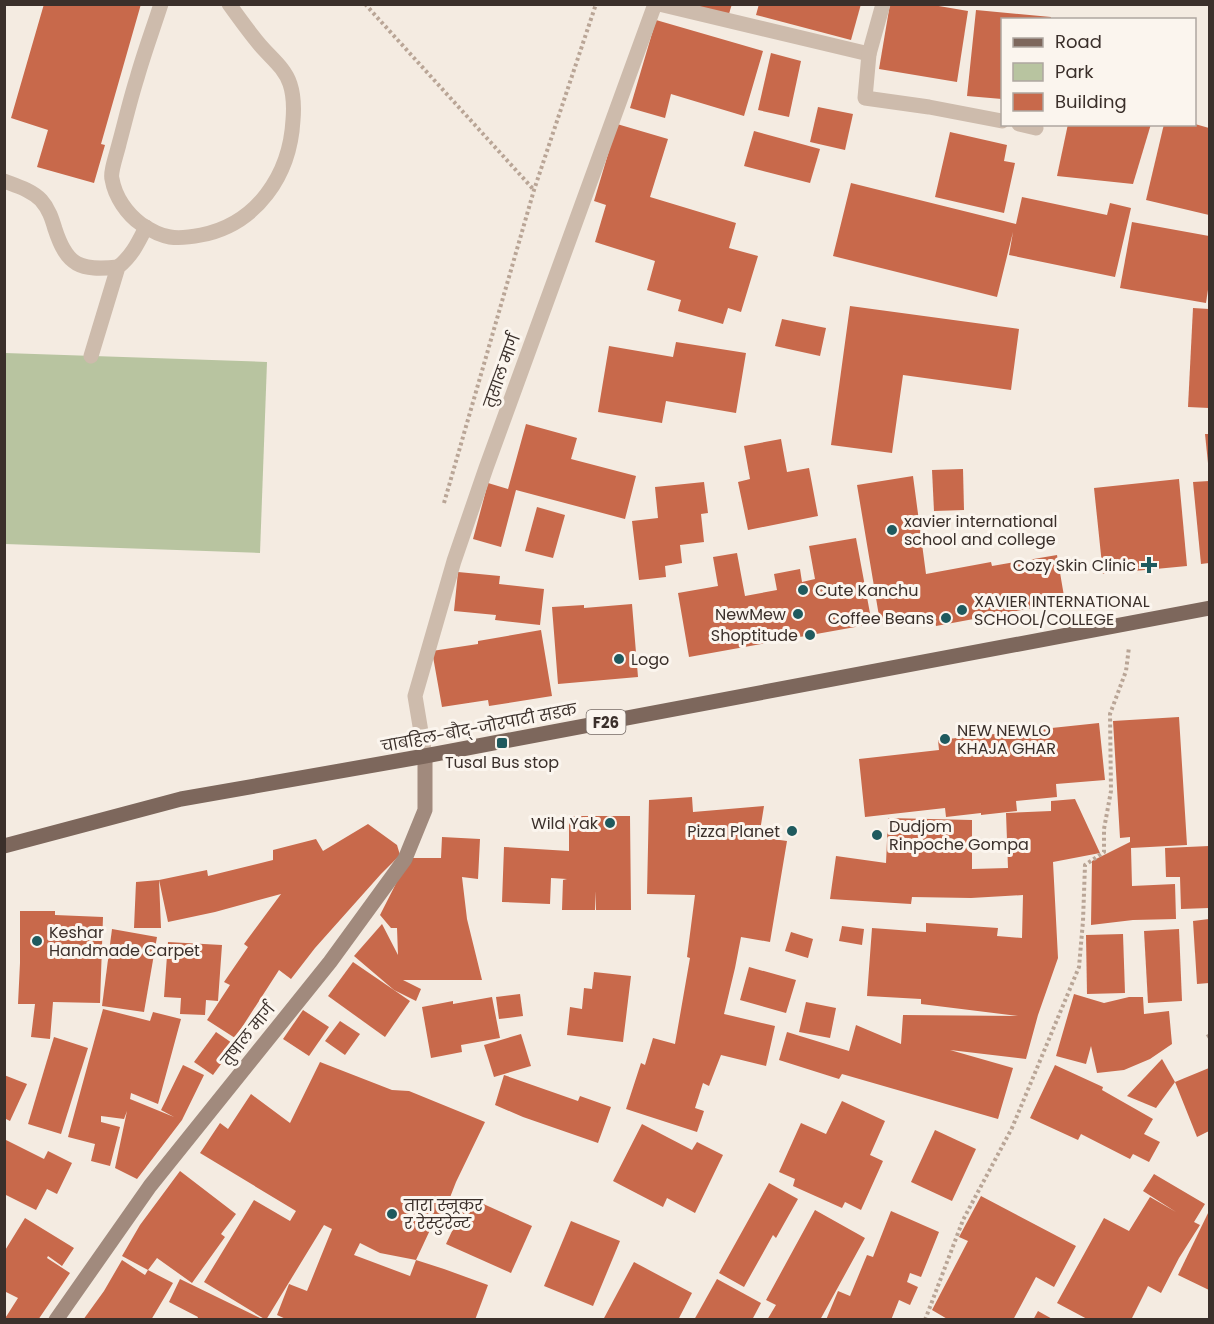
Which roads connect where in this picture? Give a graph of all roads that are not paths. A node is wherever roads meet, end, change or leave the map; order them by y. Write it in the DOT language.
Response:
graph roads {
  1 [pos="161,4"];
  2 [pos="230,4"];
  3 [pos="657,4"];
  4 [pos="883,4"];
  5 [pos="869,54"];
  6 [pos="1001,121"];
  7 [pos="1028,126"];
  8 [pos="1036,128"];
  9 [pos="4,181"];
  10 [pos="146,227"];
  11 [pos="118,267"];
  12 [pos="91,356"];
  13 [pos="1209,608"];
  14 [pos="425,756"];
  15 [pos="4,846"];
  16 [pos="56,1320"];
  1 -- 10 [label="street"];
  2 -- 10 [label="street"];
  3 -- 5 [label="street"];
  3 -- 14 [label="street, तुसाल मार्ग"];
  4 -- 5 [label="street"];
  5 -- 6 [label="street"];
  7 -- 8 [label="street"];
  9 -- 11 [label="street"];
  10 -- 11 [label="street"];
  11 -- 12 [label="street"];
  13 -- 14 [label="main road, चाबहिल-बौद्-जोरपाटी सडक / F26"];
  14 -- 15 [label="main road, चाबहिल-बौद्-जोरपाटी सडक / F26"];
  14 -- 16 [label="street, तुषाल मार्ग"];
}
